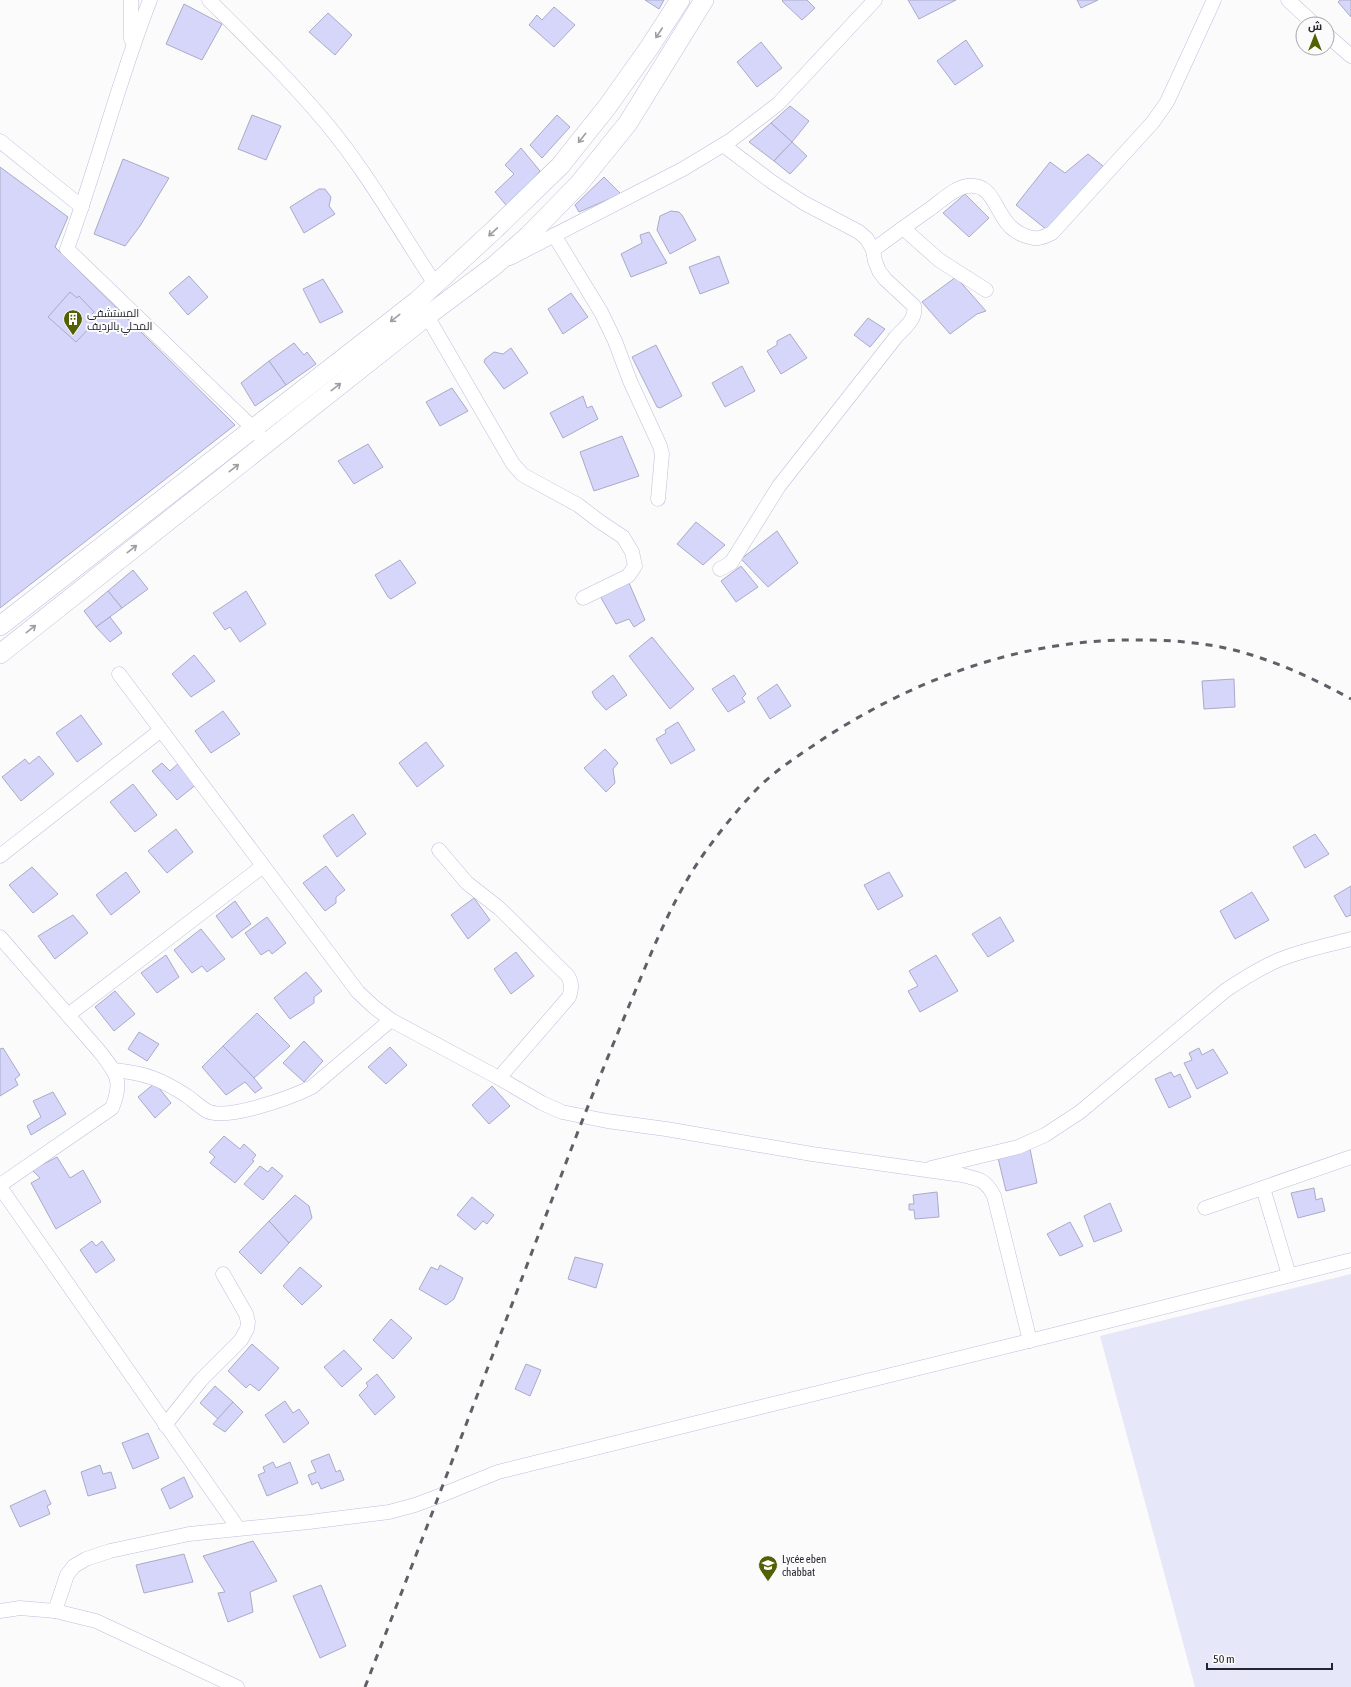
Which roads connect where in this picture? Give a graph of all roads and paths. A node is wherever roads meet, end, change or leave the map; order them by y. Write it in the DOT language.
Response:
graph roads {
  1 [pos="131,0"];
  2 [pos="150,0"];
  3 [pos="209,0"];
  4 [pos="680,0"];
  5 [pos="704,0"];
  6 [pos="875,0"];
  7 [pos="1214,0"];
  8 [pos="1288,0"];
  9 [pos="1305,16"];
  10 [pos="1335,42"];
  11 [pos="131,48"];
  12 [pos="1351,56"];
  13 [pos="0,140"];
  14 [pos="723,145"];
  15 [pos="82,207"];
  16 [pos="903,228"];
  17 [pos="554,235"];
  18 [pos="873,250"];
  19 [pos="494,266"];
  20 [pos="435,284"];
  21 [pos="986,290"];
  22 [pos="427,316"];
  23 [pos="253,428"];
  24 [pos="265,444"];
  25 [pos="658,499"];
  26 [pos="720,569"];
  27 [pos="583,598"];
  28 [pos="0,626"];
  29 [pos="0,654"];
  30 [pos="119,674"];
  31 [pos="162,730"];
  32 [pos="439,850"];
  33 [pos="0,856"];
  34 [pos="263,866"];
  35 [pos="0,936"];
  36 [pos="1351,939"];
  37 [pos="68,1015"];
  38 [pos="391,1020"];
  39 [pos="114,1070"];
  40 [pos="499,1078"];
  41 [pos="1351,1157"];
  42 [pos="923,1170"];
  43 [pos="0,1186"];
  44 [pos="1263,1188"];
  45 [pos="1205,1208"];
  46 [pos="1351,1260"];
  47 [pos="223,1274"];
  48 [pos="1289,1275"];
  49 [pos="1030,1341"];
  50 [pos="165,1425"];
  51 [pos="238,1528"];
  52 [pos="0,1611"];
  53 [pos="55,1611"];
  54 [pos="237,1687"];
  1 -- 11 [label="street"];
  2 -- 11 [label="street"];
  3 -- 20 [label="street"];
  4 -- 20 [label="main road, one-way"];
  5 -- 19 [label="main road"];
  6 -- 14 [label="street"];
  7 -- 16 [label="street"];
  8 -- 9 [label="street"];
  10 -- 12 [label="street"];
  11 -- 15 [label="street"];
  13 -- 15 [label="street"];
  14 -- 17 [label="street"];
  14 -- 18 [label="street"];
  15 -- 23 [label="street"];
  16 -- 18 [label="street"];
  16 -- 21 [label="street"];
  17 -- 19 [label="street"];
  17 -- 25 [label="street"];
  18 -- 26 [label="street"];
  19 -- 22 [label="main road"];
  20 -- 23 [label="main road, one-way"];
  24 -- 22 [label="main road, one-way"];
  22 -- 27 [label="street"];
  23 -- 24 [label="street"];
  23 -- 28 [label="main road"];
  29 -- 24 [label="main road, one-way"];
  30 -- 31 [label="street"];
  31 -- 33 [label="street"];
  31 -- 34 [label="street"];
  32 -- 40 [label="street"];
  34 -- 37 [label="street"];
  34 -- 38 [label="street"];
  35 -- 37 [label="street"];
  36 -- 42 [label="street"];
  37 -- 39 [label="street"];
  38 -- 39 [label="street"];
  38 -- 40 [label="street"];
  39 -- 43 [label="street"];
  40 -- 42 [label="street"];
  41 -- 44 [label="street"];
  42 -- 49 [label="street"];
  43 -- 50 [label="street"];
  44 -- 45 [label="street"];
  44 -- 48 [label="street"];
  46 -- 48 [label="street"];
  47 -- 50 [label="street"];
  48 -- 49 [label="street"];
  49 -- 51 [label="street"];
  50 -- 51 [label="street"];
  51 -- 53 [label="street"];
  52 -- 53 [label="street"];
  53 -- 54 [label="street"];
}
